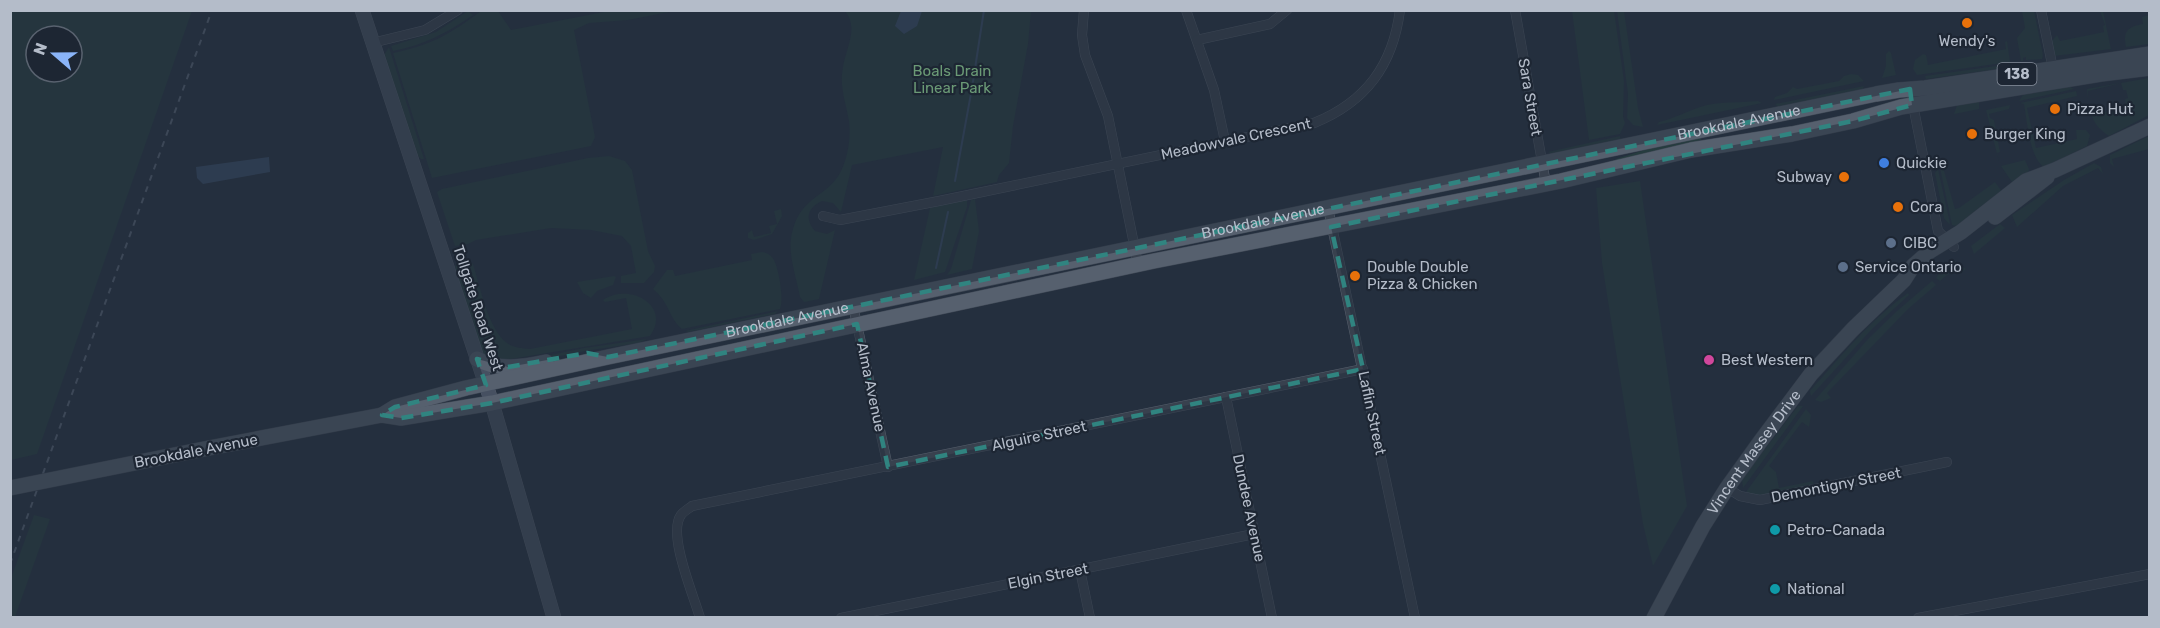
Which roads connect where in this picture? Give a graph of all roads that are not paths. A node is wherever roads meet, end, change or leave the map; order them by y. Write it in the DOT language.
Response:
graph roads {
  1 [pos="362,10"];
  2 [pos="458,10"];
  3 [pos="1083,10"];
  4 [pos="1186,10"];
  5 [pos="1287,10"];
  6 [pos="1400,10"];
  7 [pos="1515,10"];
  8 [pos="2041,10"];
  9 [pos="1197,40"];
  10 [pos="372,43"];
  11 [pos="2144,60"];
  12 [pos="2054,69"];
  13 [pos="1910,89"];
  14 [pos="1912,105"];
  15 [pos="2150,126"];
  16 [pos="1225,141"];
  17 [pos="1542,164"];
  18 [pos="1117,165"];
  19 [pos="1546,184"];
  20 [pos="1328,208"];
  21 [pos="823,216"];
  22 [pos="1331,227"];
  23 [pos="1951,244"];
  24 [pos="1134,248"];
  25 [pos="1138,264"];
  26 [pos="853,306"];
  27 [pos="857,324"];
  28 [pos="608,357"];
  29 [pos="477,359"];
  30 [pos="1363,369"];
  31 [pos="486,385"];
  32 [pos="1226,398"];
  33 [pos="492,403"];
  34 [pos="382,415"];
  35 [pos="1947,462"];
  36 [pos="888,467"];
  37 [pos="10,488"];
  38 [pos="1727,488"];
  39 [pos="1254,534"];
  40 [pos="1080,570"];
  41 [pos="2150,574"];
  42 [pos="554,618"];
  43 [pos="700,618"];
  44 [pos="841,618"];
  45 [pos="1090,618"];
  46 [pos="1272,618"];
  47 [pos="1415,618"];
  48 [pos="1654,618"];
  49 [pos="1918,618"];
  1 -- 10 [label="street, Tollgate Road West"];
  2 -- 10 [label="street"];
  3 -- 18 [label="street"];
  4 -- 9 [label="street"];
  5 -- 9 [label="street"];
  6 -- 16 [label="street, Meadowvale Crescent"];
  7 -- 17 [label="street, Sara Street"];
  8 -- 12 [label="street"];
  9 -- 16 [label="street"];
  10 -- 29 [label="street, Tollgate Road West"];
  11 -- 12 [label="main road, Brookdale Avenue / 138"];
  11 -- 14 [label="main road, Brookdale Avenue"];
  12 -- 13 [label="main road, Brookdale Avenue / 138"];
  13 -- 14 [label="street"];
  13 -- 17 [label="main road, Brookdale Avenue / 138"];
  14 -- 19 [label="main road, Brookdale Avenue"];
  14 -- 23 [label="street"];
  15 -- 23 [label="main road, Vincent Massey Drive"];
  16 -- 18 [label="street, Meadowvale Crescent"];
  17 -- 19 [label="street, Sara Street"];
  17 -- 20 [label="main road, Brookdale Avenue"];
  18 -- 21 [label="street, Meadowvale Crescent"];
  18 -- 24 [label="street"];
  19 -- 22 [label="main road, Brookdale Avenue"];
  20 -- 22 [label="street, Laflin Street"];
  20 -- 24 [label="main road, Brookdale Avenue"];
  22 -- 25 [label="main road, Brookdale Avenue"];
  22 -- 30 [label="street, Laflin Street"];
  23 -- 38 [label="main road, Vincent Massey Drive"];
  24 -- 25 [label="street"];
  24 -- 26 [label="main road, Brookdale Avenue"];
  25 -- 27 [label="main road, Brookdale Avenue"];
  26 -- 27 [label="street, Alma Avenue"];
  26 -- 28 [label="main road, Brookdale Avenue"];
  27 -- 33 [label="main road, Brookdale Avenue"];
  27 -- 36 [label="street, Alma Avenue"];
  28 -- 29 [label="main road"];
  28 -- 31 [label="main road, Brookdale Avenue"];
  29 -- 31 [label="street, Tollgate Road West"];
  30 -- 32 [label="street, Alguire Street"];
  30 -- 47 [label="street, Laflin Street"];
  31 -- 33 [label="street, Tollgate Road West"];
  31 -- 34 [label="main road, Brookdale Avenue"];
  32 -- 36 [label="street, Alguire Street"];
  32 -- 39 [label="street, Dundee Avenue"];
  33 -- 34 [label="main road, Brookdale Avenue"];
  33 -- 42 [label="street, Tollgate Road West"];
  34 -- 37 [label="main road, Brookdale Avenue, bridge"];
  35 -- 38 [label="street, Demontigny Street"];
  36 -- 43 [label="street, Alguire Street"];
  38 -- 48 [label="main road, Vincent Massey Drive"];
  39 -- 40 [label="street, Elgin Street"];
  39 -- 46 [label="street, Dundee Avenue"];
  40 -- 44 [label="street, Elgin Street"];
  40 -- 45 [label="street"];
  41 -- 49 [label="street"];
}
